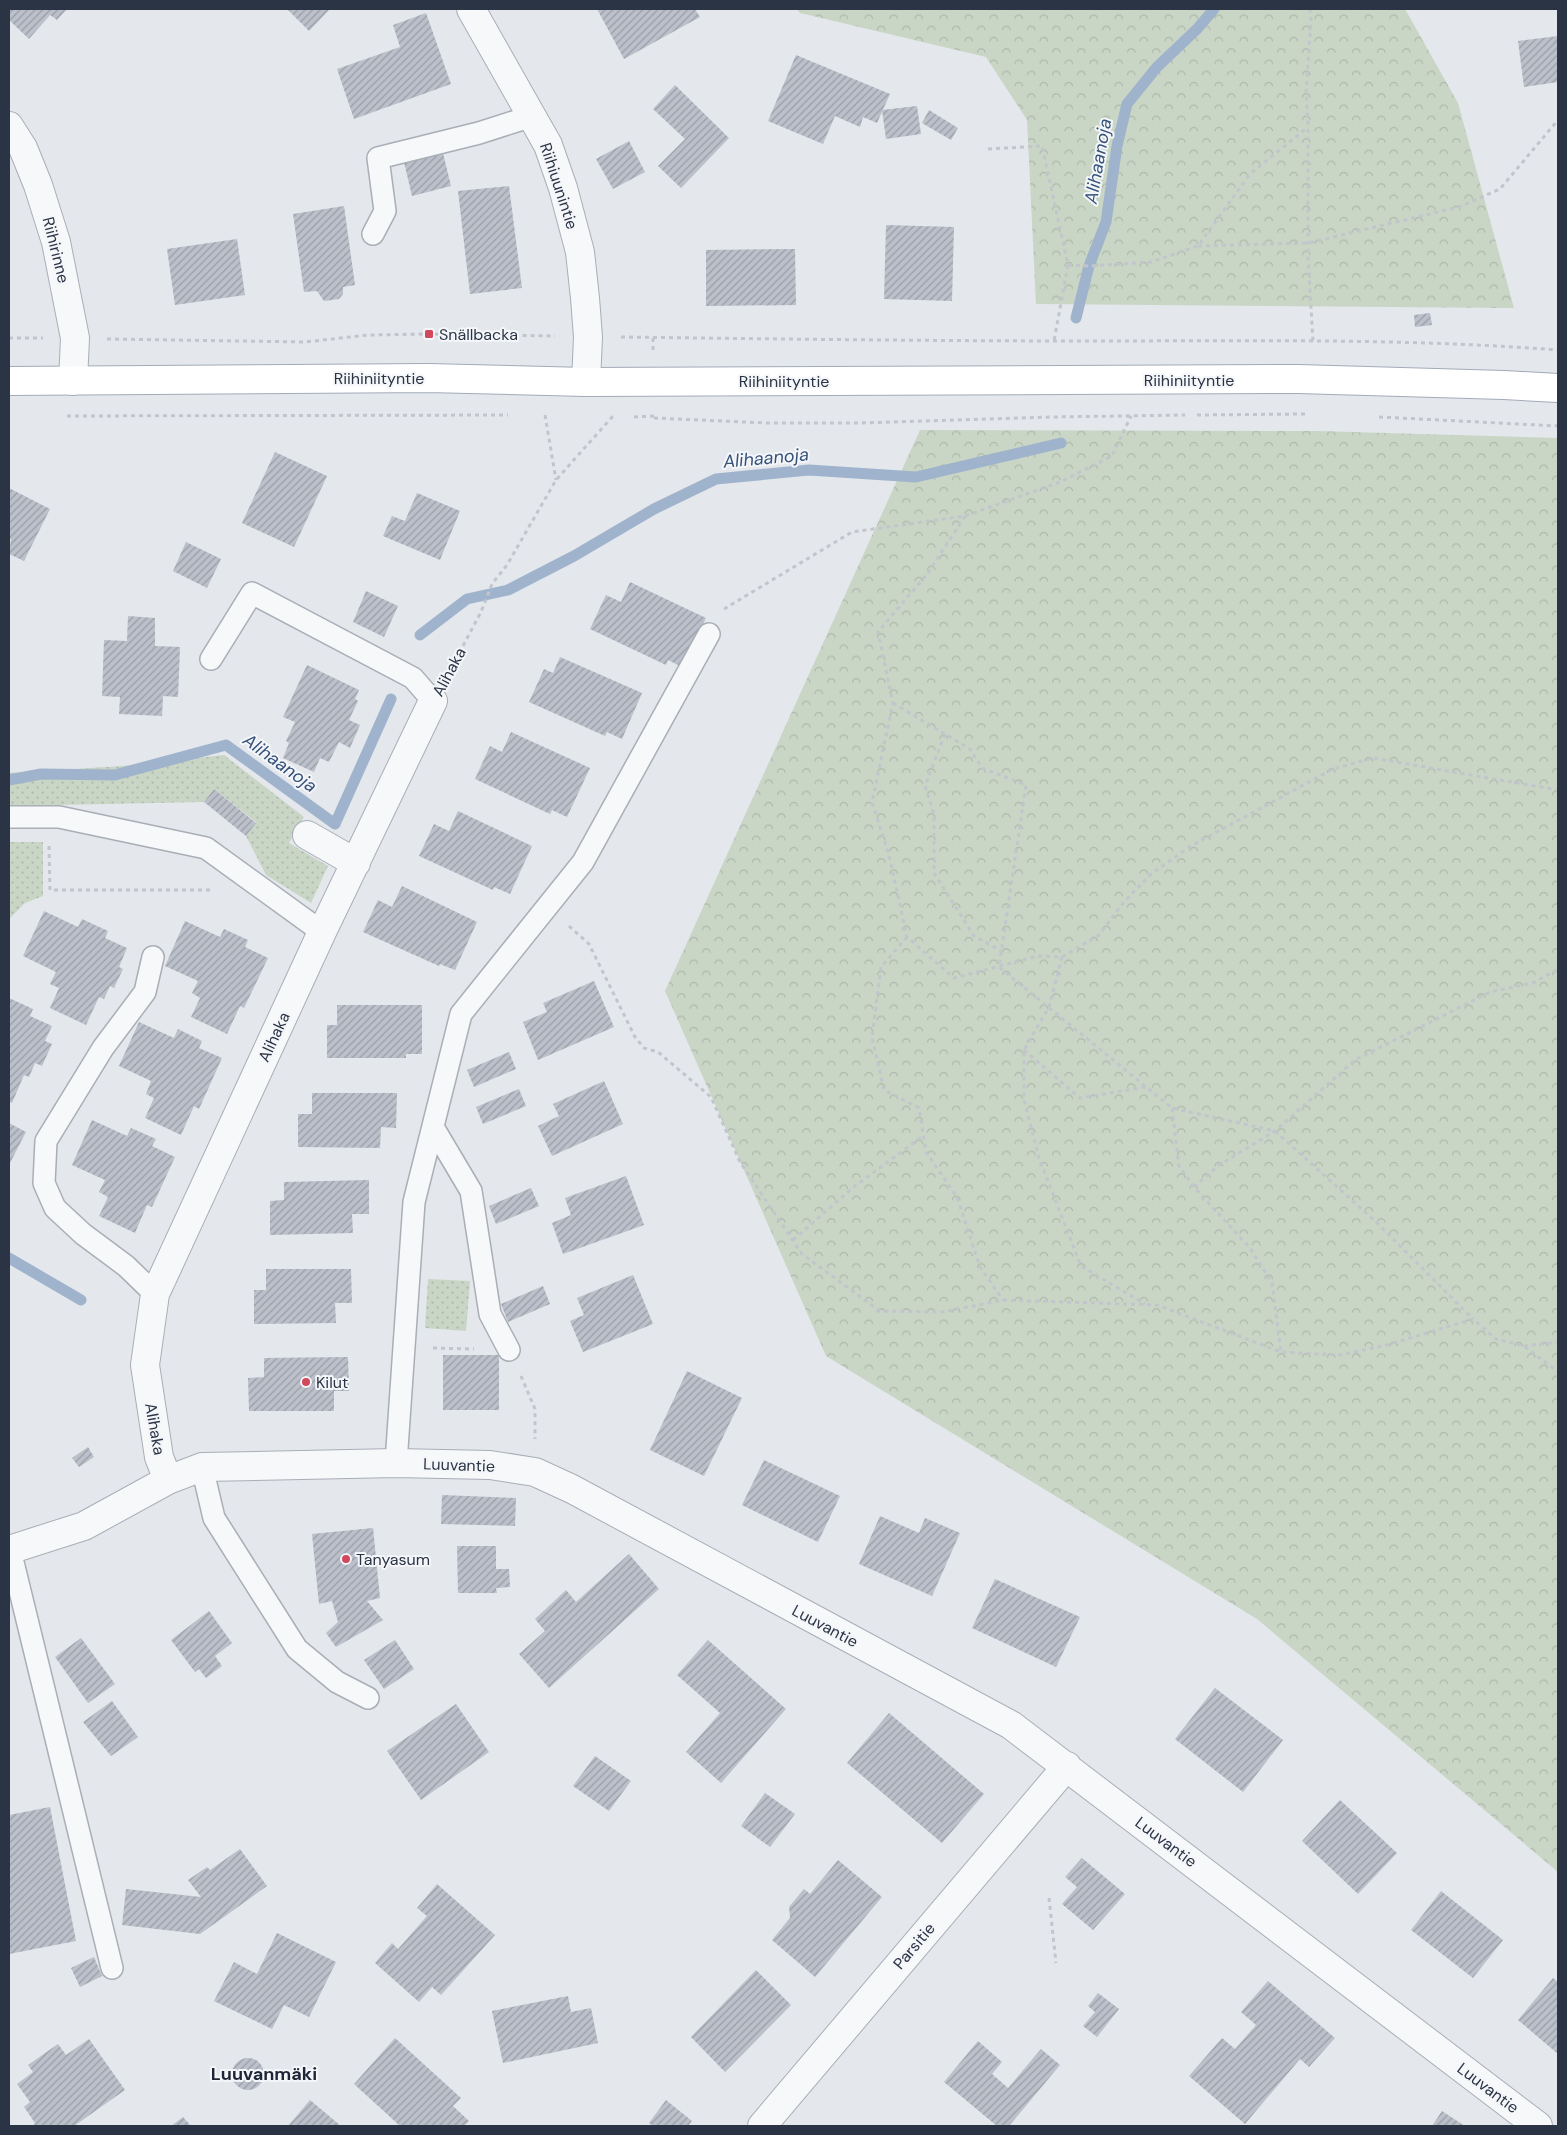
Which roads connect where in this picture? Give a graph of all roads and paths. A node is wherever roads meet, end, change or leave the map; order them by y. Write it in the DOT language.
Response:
graph roads {
  1 [pos="470,9"];
  2 [pos="1310,9"];
  3 [pos="532,116"];
  4 [pos="1558,120"];
  5 [pos="9,126"];
  6 [pos="1308,127"];
  7 [pos="988,149"];
  8 [pos="373,234"];
  9 [pos="1308,243"];
  10 [pos="1198,246"];
  11 [pos="1068,265"];
  12 [pos="588,337"];
  13 [pos="9,338"];
  14 [pos="75,338"];
  15 [pos="1054,341"];
  16 [pos="1313,342"];
  17 [pos="1558,350"];
  18 [pos="9,381"];
  19 [pos="73,381"];
  20 [pos="586,382"];
  21 [pos="1558,388"];
  22 [pos="1310,414"];
  23 [pos="515,415"];
  24 [pos="535,415"];
  25 [pos="545,415"];
  26 [pos="554,415"];
  27 [pos="66,416"];
  28 [pos="602,416"];
  29 [pos="611,416"];
  30 [pos="1131,416"];
  31 [pos="1378,417"];
  32 [pos="654,418"];
  33 [pos="602,426"];
  34 [pos="1558,426"];
  35 [pos="556,480"];
  36 [pos="965,516"];
  37 [pos="724,608"];
  38 [pos="709,634"];
  39 [pos="211,659"];
  40 [pos="433,702"];
  41 [pos="893,703"];
  42 [pos="944,734"];
  43 [pos="1558,790"];
  44 [pos="9,817"];
  45 [pos="307,835"];
  46 [pos="47,839"];
  47 [pos="356,863"];
  48 [pos="219,892"];
  49 [pos="547,907"];
  50 [pos="322,932"];
  51 [pos="907,937"];
  52 [pos="1002,951"];
  53 [pos="153,957"];
  54 [pos="1062,957"];
  55 [pos="999,966"];
  56 [pos="1558,969"];
  57 [pos="1049,1007"];
  58 [pos="1024,1050"];
  59 [pos="1146,1087"];
  60 [pos="1172,1108"];
  61 [pos="433,1127"];
  62 [pos="1275,1131"];
  63 [pos="923,1136"];
  64 [pos="1194,1187"];
  65 [pos="793,1240"];
  66 [pos="155,1294"];
  67 [pos="1003,1300"];
  68 [pos="1146,1305"];
  69 [pos="1472,1319"];
  70 [pos="1558,1342"];
  71 [pos="1524,1346"];
  72 [pos="403,1347"];
  73 [pos="509,1350"];
  74 [pos="1281,1352"];
  75 [pos="1558,1372"];
  76 [pos="535,1443"];
  77 [pos="396,1463"];
  78 [pos="202,1467"];
  79 [pos="168,1480"];
  80 [pos="10,1550"];
  81 [pos="368,1698"];
  82 [pos="1066,1766"];
  83 [pos="1049,1898"];
  84 [pos="1056,1963"];
  85 [pos="112,1968"];
  86 [pos="762,2126"];
  87 [pos="1538,2126"];
  1 -- 3 [label="street, Riihiuunintie"];
  2 -- 6 [label="path"];
  3 -- 8 [label="lane"];
  3 -- 12 [label="street, Riihiuunintie"];
  4 -- 9 [label="path"];
  5 -- 14 [label="street, Riihirinne"];
  6 -- 9 [label="path"];
  6 -- 10 [label="path"];
  7 -- 11 [label="path"];
  9 -- 10 [label="path"];
  9 -- 16 [label="path"];
  10 -- 11 [label="path"];
  11 -- 15 [label="path"];
  12 -- 14 [label="path"];
  12 -- 15 [label="path"];
  12 -- 20 [label="street, Riihiuunintie"];
  13 -- 14 [label="path"];
  14 -- 19 [label="street, Riihirinne"];
  15 -- 16 [label="path"];
  16 -- 17 [label="path"];
  18 -- 19 [label="main road, Riihiniityntie"];
  19 -- 20 [label="main road, Riihiniityntie"];
  20 -- 21 [label="main road, Riihiniityntie"];
  22 -- 30 [label="path"];
  23 -- 27 [label="path"];
  24 -- 25 [label="path"];
  25 -- 26 [label="path"];
  25 -- 35 [label="path"];
  28 -- 29 [label="path"];
  30 -- 32 [label="path"];
  30 -- 36 [label="path"];
  31 -- 34 [label="path"];
  33 -- 35 [label="path, Alihaka"];
  35 -- 40 [label="path, Alihaka"];
  36 -- 37 [label="path"];
  36 -- 41 [label="path"];
  38 -- 49 [label="lane"];
  39 -- 40 [label="lane"];
  40 -- 47 [label="street, Alihaka"];
  41 -- 42 [label="path"];
  41 -- 51 [label="path"];
  42 -- 52 [label="path"];
  42 -- 52 [label="path"];
  43 -- 54 [label="path"];
  44 -- 50 [label="lane"];
  45 -- 47 [label="street"];
  46 -- 48 [label="path"];
  47 -- 50 [label="street, Alihaka"];
  49 -- 61 [label="lane"];
  49 -- 65 [label="path"];
  50 -- 66 [label="street, Alihaka"];
  51 -- 55 [label="path"];
  51 -- 63 [label="path"];
  52 -- 55 [label="path"];
  53 -- 66 [label="lane"];
  54 -- 55 [label="path"];
  54 -- 57 [label="path"];
  55 -- 57 [label="path"];
  56 -- 62 [label="path"];
  57 -- 58 [label="path"];
  57 -- 59 [label="path"];
  58 -- 59 [label="path"];
  58 -- 68 [label="path"];
  59 -- 60 [label="path"];
  60 -- 62 [label="path"];
  60 -- 64 [label="path"];
  61 -- 72 [label="lane"];
  61 -- 73 [label="lane"];
  62 -- 64 [label="path"];
  62 -- 69 [label="path"];
  63 -- 65 [label="path"];
  63 -- 67 [label="path"];
  64 -- 74 [label="path"];
  65 -- 67 [label="path"];
  66 -- 79 [label="street, Alihaka"];
  67 -- 68 [label="path"];
  68 -- 74 [label="path"];
  69 -- 71 [label="path"];
  69 -- 74 [label="path"];
  70 -- 71 [label="path"];
  71 -- 75 [label="path"];
  72 -- 73 [label="path"];
  72 -- 77 [label="lane"];
  73 -- 76 [label="path"];
  77 -- 78 [label="street, Luuvantie"];
  77 -- 82 [label="street, Luuvantie"];
  78 -- 79 [label="street, Luuvantie"];
  78 -- 81 [label="lane"];
  79 -- 80 [label="street, Luuvantie"];
  80 -- 85 [label="lane"];
  82 -- 86 [label="street, Parsitie"];
  82 -- 87 [label="street, Luuvantie"];
  83 -- 84 [label="path"];
}
